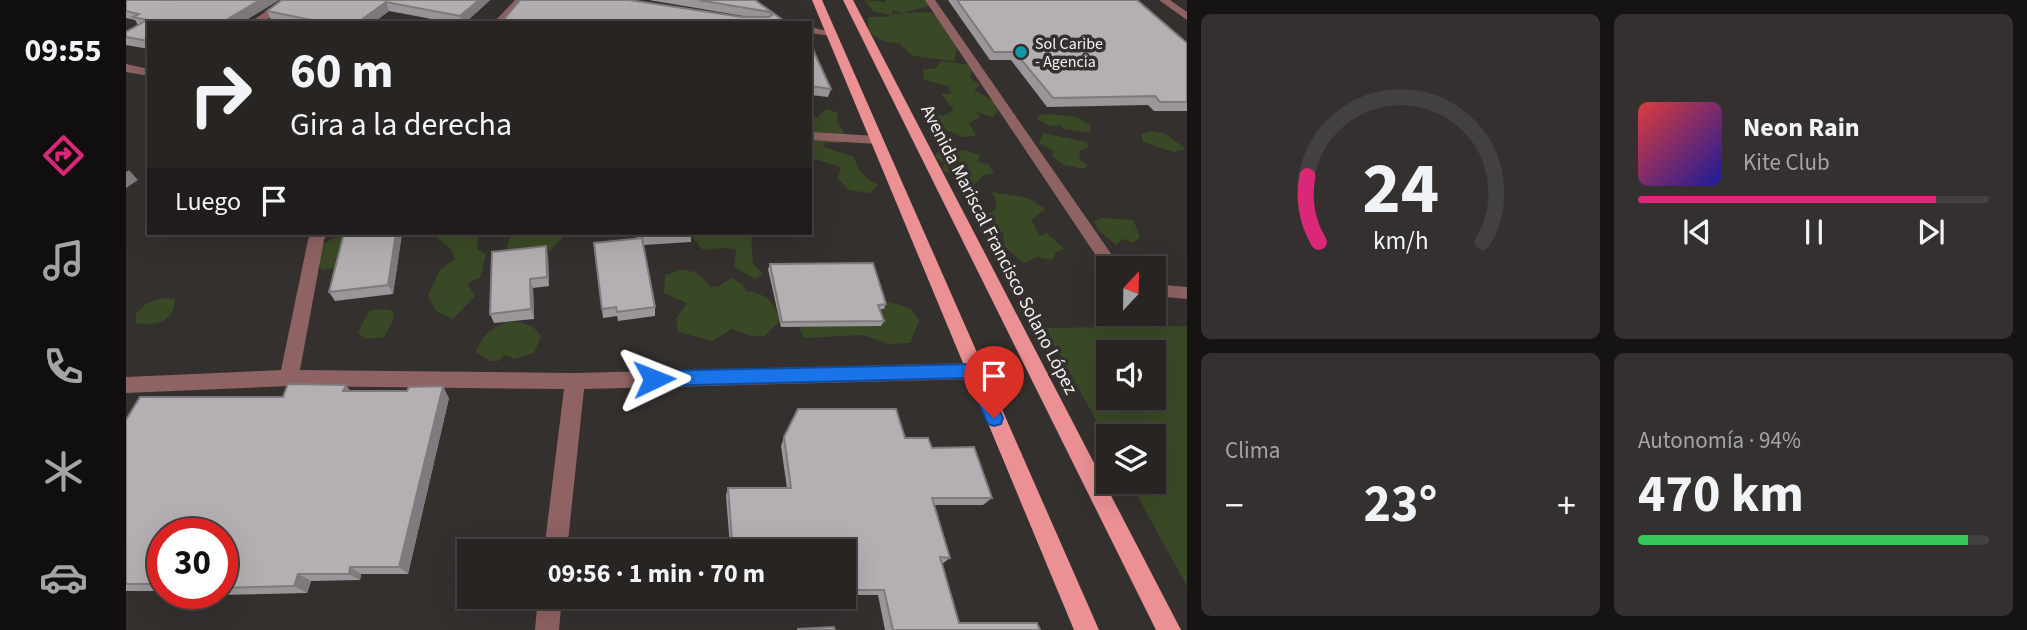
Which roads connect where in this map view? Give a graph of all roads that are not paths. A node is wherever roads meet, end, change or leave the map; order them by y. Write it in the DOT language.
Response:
graph roads {
  1 [pos="290,0"];
  2 [pos="521,0"];
  3 [pos="817,0"];
  4 [pos="848,0"];
  5 [pos="930,0"];
  6 [pos="1164,0"];
  7 [pos="1187,17"];
  8 [pos="257,21"];
  9 [pos="500,21"];
  10 [pos="812,30"];
  11 [pos="831,33"];
  12 [pos="126,68"];
  13 [pos="147,73"];
  14 [pos="812,136"];
  15 [pos="877,139"];
  16 [pos="319,235"];
  17 [pos="1105,256"];
  18 [pos="1166,291"];
  19 [pos="1187,293"];
  20 [pos="974,371"];
  21 [pos="289,378"];
  22 [pos="575,381"];
  23 [pos="128,388"];
  24 [pos="556,539"];
  25 [pos="549,609"];
  26 [pos="547,630"];
  27 [pos="1087,630"];
  28 [pos="1169,630"];
  1 -- 8 [label="street"];
  2 -- 9 [label="street"];
  3 -- 11 [label="main road"];
  4 -- 28 [label="main road, Avenida Mariscal Francisco Solano López"];
  5 -- 17 [label="street"];
  6 -- 7 [label="street"];
  10 -- 11 [label="street"];
  11 -- 15 [label="main road"];
  12 -- 13 [label="street"];
  14 -- 15 [label="street"];
  15 -- 20 [label="main road"];
  16 -- 21 [label="street"];
  18 -- 19 [label="street"];
  20 -- 22 [label="street"];
  20 -- 27 [label="main road"];
  21 -- 22 [label="street"];
  21 -- 23 [label="street"];
  22 -- 24 [label="street"];
  25 -- 26 [label="street"];
}
